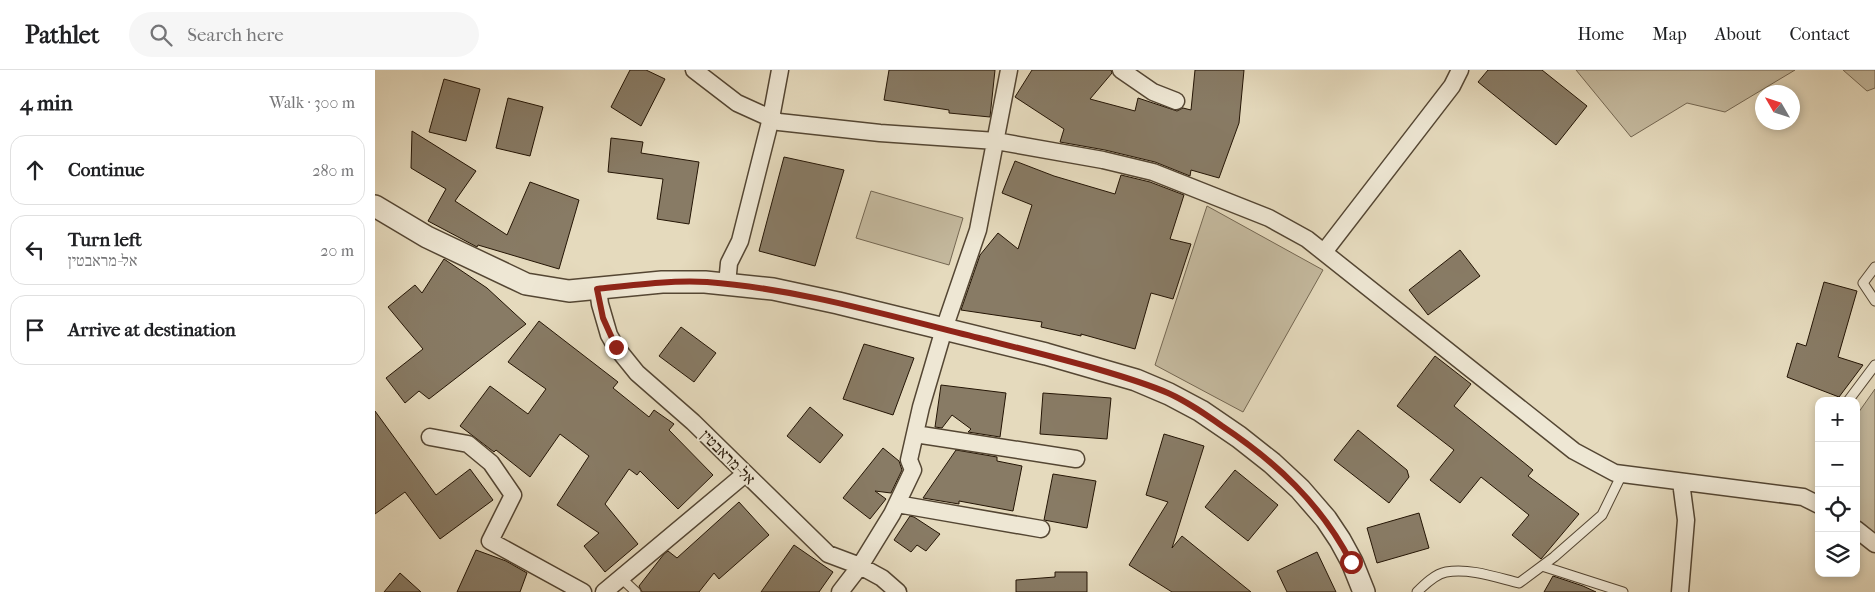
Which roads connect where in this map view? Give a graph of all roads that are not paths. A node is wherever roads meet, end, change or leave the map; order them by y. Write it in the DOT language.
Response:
graph roads {
  1 [pos="694,70"];
  2 [pos="780,70"];
  3 [pos="1009,70"];
  4 [pos="1121,70"];
  5 [pos="1460,70"];
  6 [pos="1177,100"];
  7 [pos="771,118"];
  8 [pos="996,140"];
  9 [pos="375,206"];
  10 [pos="1323,252"];
  11 [pos="1875,267"];
  12 [pos="727,284"];
  13 [pos="597,289"];
  14 [pos="1875,301"];
  15 [pos="944,329"];
  16 [pos="1875,365"];
  17 [pos="1851,397"];
  18 [pos="915,434"];
  19 [pos="430,437"];
  20 [pos="1076,459"];
  21 [pos="745,474"];
  22 [pos="1622,474"];
  23 [pos="1681,482"];
  24 [pos="1815,503"];
  25 [pos="897,504"];
  26 [pos="1041,529"];
  27 [pos="1860,532"];
  28 [pos="1875,544"];
  29 [pos="860,566"];
  30 [pos="1542,566"];
  31 [pos="620,577"];
  32 [pos="583,592"];
  33 [pos="604,592"];
  34 [pos="636,592"];
  35 [pos="841,592"];
  36 [pos="898,592"];
  37 [pos="1364,592"];
  38 [pos="1417,592"];
  39 [pos="1623,592"];
  40 [pos="1680,592"];
  1 -- 7 [label="street"];
  2 -- 7 [label="street"];
  3 -- 8 [label="street"];
  4 -- 6 [label="street"];
  5 -- 10 [label="street"];
  7 -- 8 [label="street"];
  7 -- 12 [label="street"];
  8 -- 10 [label="street"];
  8 -- 15 [label="street"];
  9 -- 13 [label="street"];
  10 -- 22 [label="street"];
  11 -- 14 [label="lane"];
  12 -- 13 [label="street"];
  12 -- 15 [label="street"];
  13 -- 21 [label="street, אל-מראבטין"];
  15 -- 18 [label="street"];
  15 -- 37 [label="street"];
  16 -- 17 [label="lane"];
  18 -- 20 [label="street"];
  18 -- 25 [label="street"];
  19 -- 32 [label="street"];
  21 -- 29 [label="street, אל-מראבטין"];
  21 -- 31 [label="street"];
  22 -- 23 [label="street"];
  22 -- 30 [label="lane"];
  23 -- 24 [label="street"];
  23 -- 40 [label="street"];
  25 -- 26 [label="street"];
  25 -- 29 [label="street"];
  27 -- 28 [label="street"];
  29 -- 35 [label="street"];
  29 -- 36 [label="street, אל-מראבטין"];
  30 -- 38 [label="lane"];
  30 -- 39 [label="lane"];
  31 -- 33 [label="street"];
  31 -- 34 [label="lane"];
}
